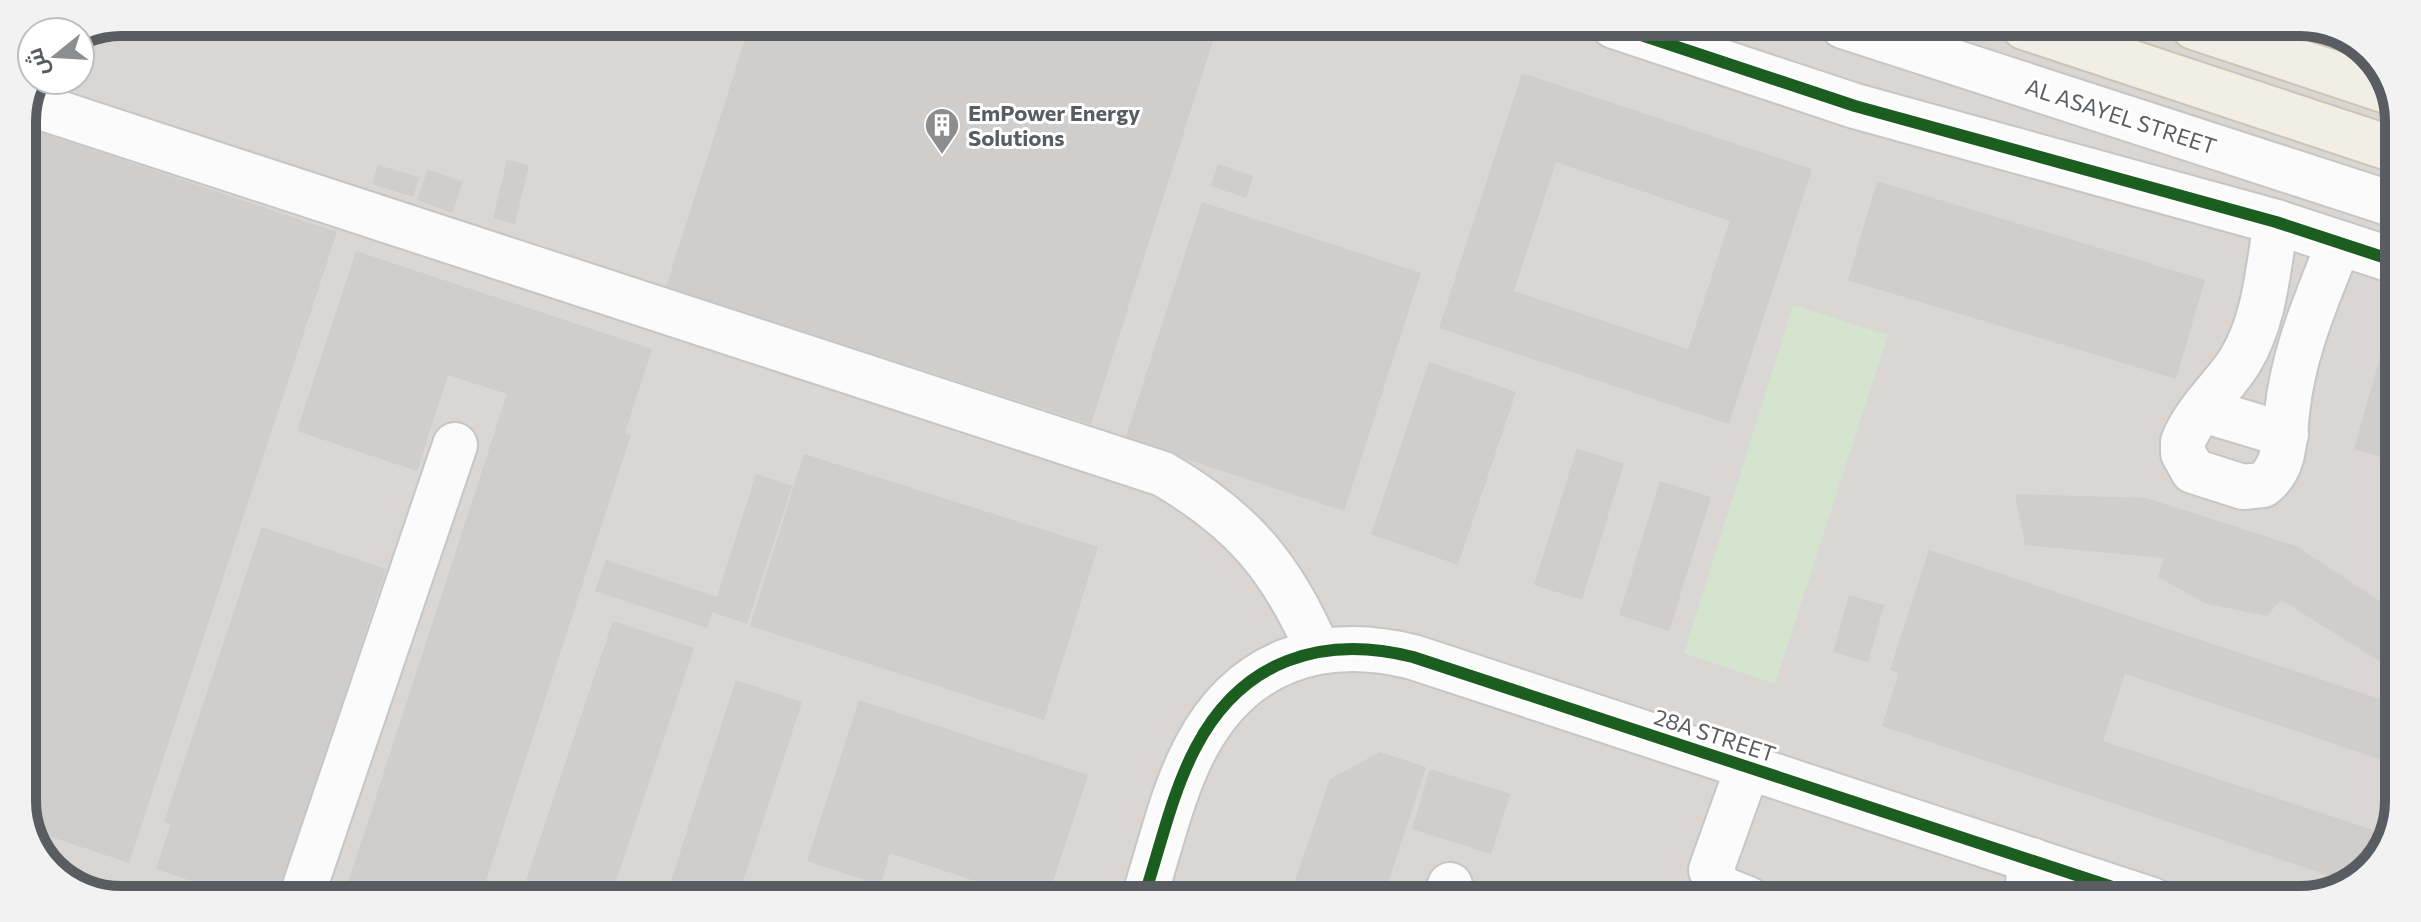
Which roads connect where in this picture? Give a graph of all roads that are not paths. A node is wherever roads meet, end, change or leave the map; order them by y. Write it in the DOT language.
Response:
graph roads {
  1 [pos="1644,36"];
  2 [pos="1874,36"];
  3 [pos="2051,36"];
  4 [pos="2221,36"];
  5 [pos="2378,88"];
  6 [pos="38,106"];
  7 [pos="2385,147"];
  8 [pos="2385,202"];
  9 [pos="2276,222"];
  10 [pos="2339,243"];
  11 [pos="2385,258"];
  12 [pos="2203,410"];
  13 [pos="2286,435"];
  14 [pos="455,445"];
  15 [pos="1318,651"];
  16 [pos="1748,767"];
  17 [pos="2028,880"];
  18 [pos="305,886"];
  19 [pos="1148,886"];
  20 [pos="1719,886"];
  21 [pos="2065,886"];
  1 -- 9 [label="street"];
  2 -- 8 [label="street, AL ASAYEL STREET"];
  3 -- 7 [label="main road"];
  4 -- 5 [label="main road"];
  6 -- 15 [label="street"];
  9 -- 10 [label="street"];
  9 -- 12 [label="street"];
  10 -- 11 [label="street"];
  10 -- 13 [label="street"];
  12 -- 13 [label="street"];
  12 -- 13 [label="street"];
  14 -- 18 [label="street"];
  15 -- 16 [label="street, 28A STREET"];
  15 -- 19 [label="street, 28A STREET"];
  16 -- 17 [label="street, 28A STREET"];
  16 -- 20 [label="street"];
  17 -- 21 [label="street, 28A STREET"];
}
